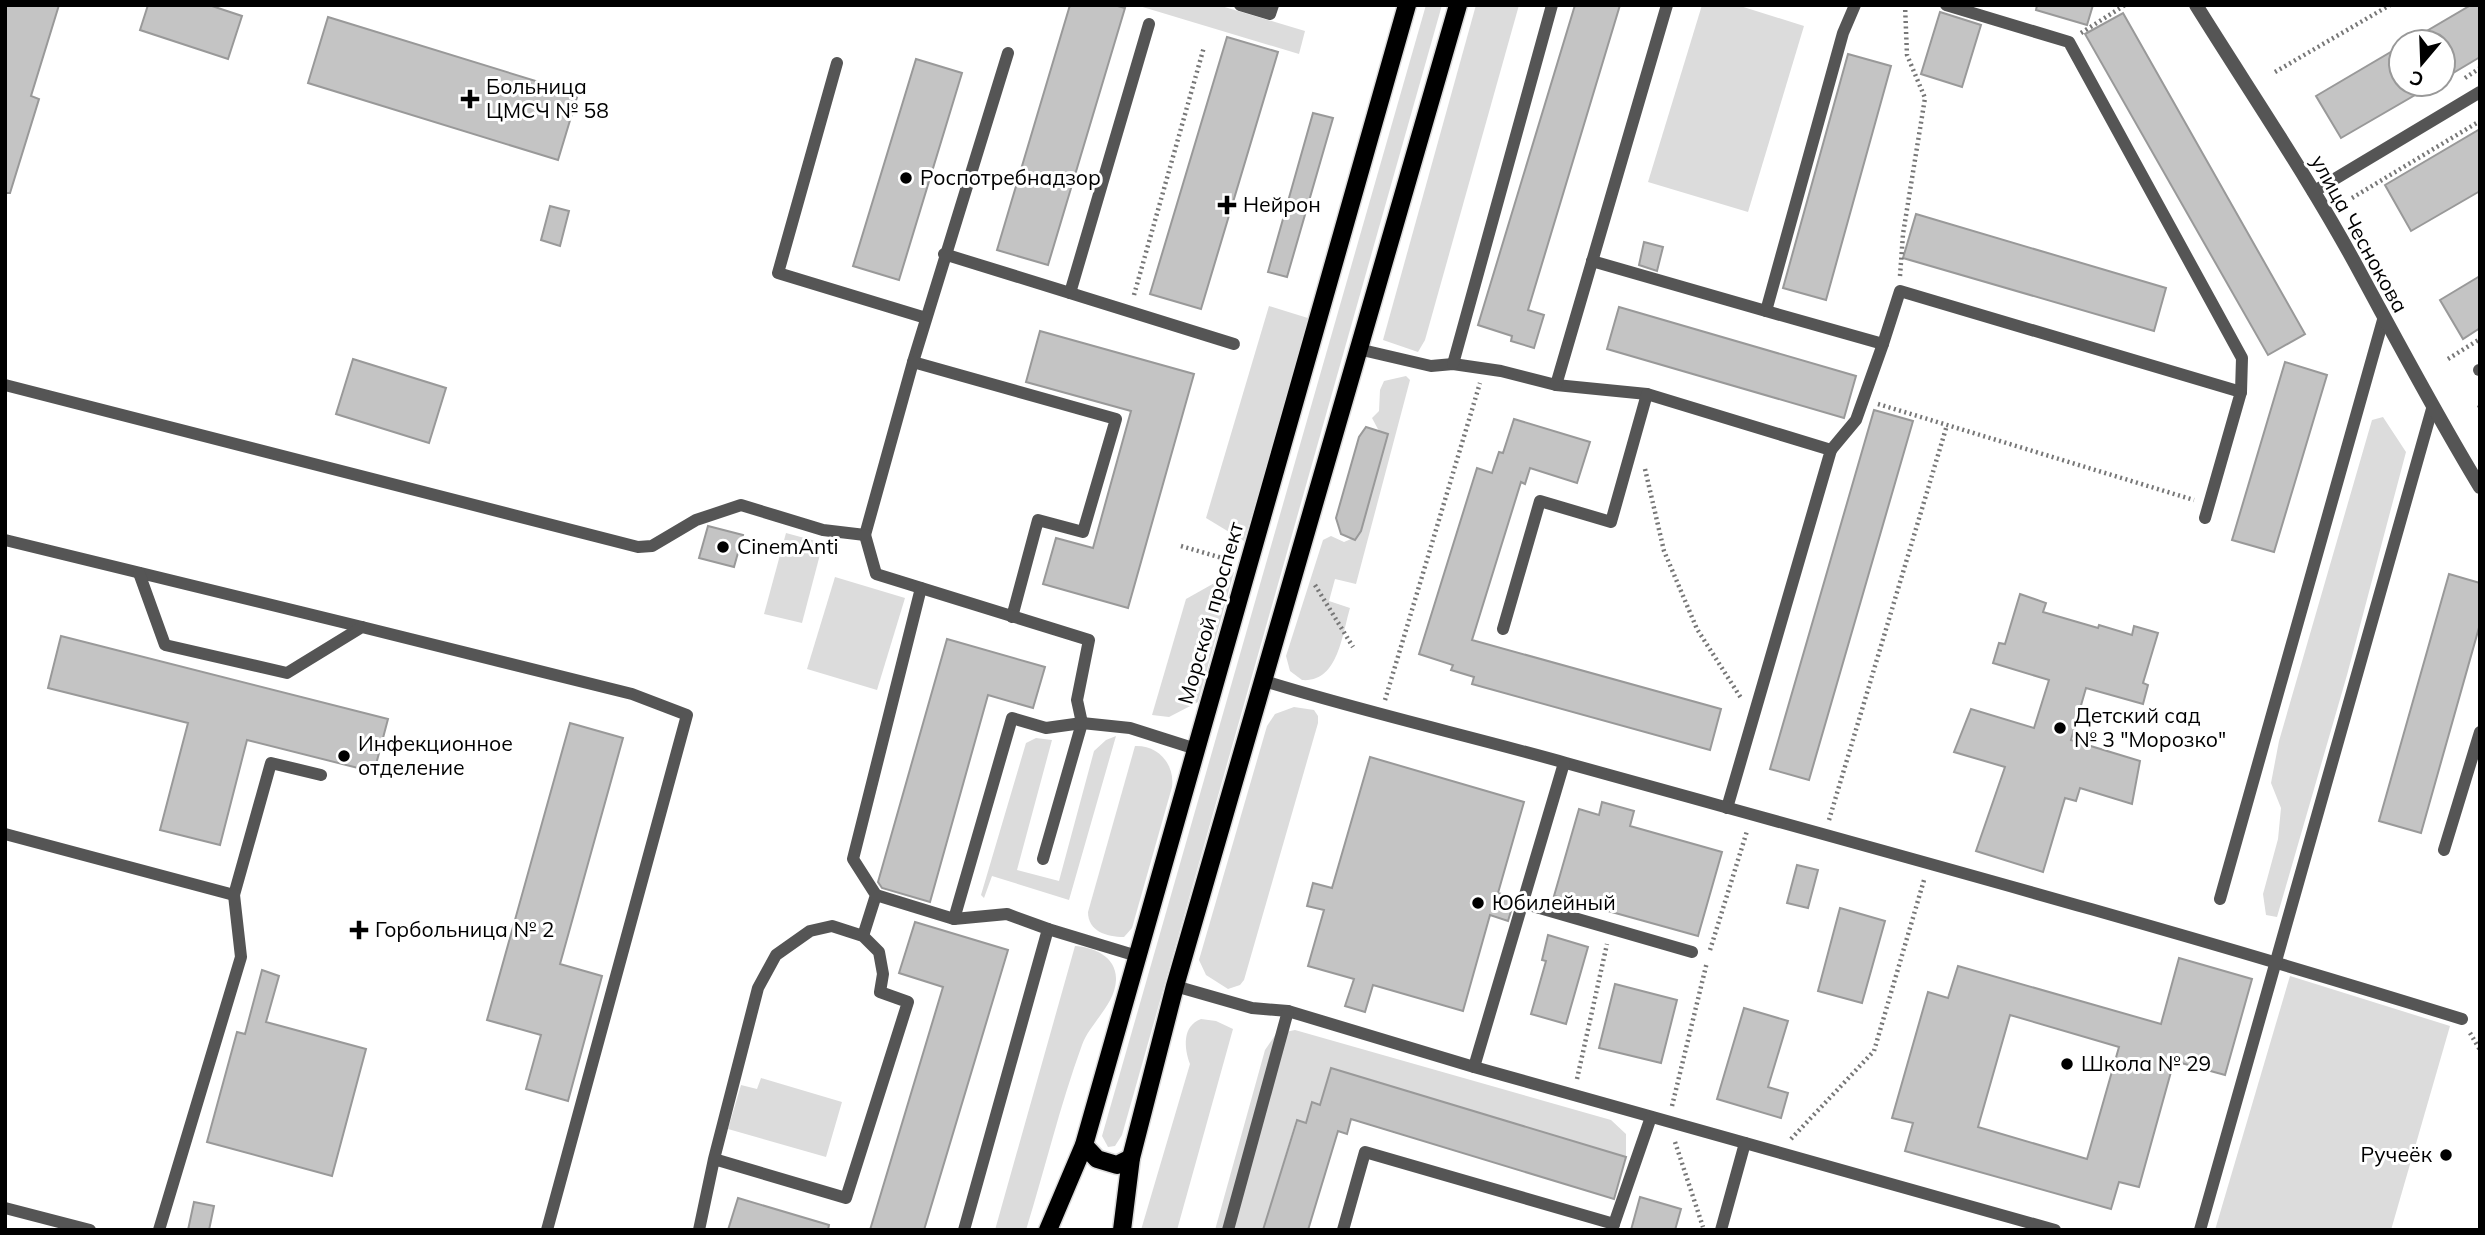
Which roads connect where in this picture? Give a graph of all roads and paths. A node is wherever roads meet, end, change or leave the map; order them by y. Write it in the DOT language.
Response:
graph roads {
  1 [pos="1240,5"];
  2 [pos="1273,5"];
  3 [pos="1406,5"];
  4 [pos="1458,5"];
  5 [pos="1552,5"];
  6 [pos="1667,5"];
  7 [pos="1854,5"];
  8 [pos="1905,5"];
  9 [pos="1946,5"];
  10 [pos="2125,5"];
  11 [pos="2196,5"];
  12 [pos="2390,5"];
  13 [pos="1149,24"];
  14 [pos="2069,41"];
  15 [pos="1205,47"];
  16 [pos="1008,53"];
  17 [pos="837,63"];
  18 [pos="2276,72"];
  19 [pos="2480,92"];
  20 [pos="2480,121"];
  21 [pos="2313,192"];
  22 [pos="2353,198"];
  23 [pos="944,254"];
  24 [pos="1592,261"];
  25 [pos="1899,291"];
  26 [pos="1070,293"];
  27 [pos="1147,302"];
  28 [pos="1766,311"];
  29 [pos="926,318"];
  30 [pos="2383,320"];
  31 [pos="2480,339"];
  32 [pos="1234,344"];
  33 [pos="1882,344"];
  34 [pos="1358,349"];
  35 [pos="2448,359"];
  36 [pos="913,362"];
  37 [pos="1453,364"];
  38 [pos="1484,369"];
  39 [pos="5,385"];
  40 [pos="1556,385"];
  41 [pos="2241,392"];
  42 [pos="1647,394"];
  43 [pos="1864,400"];
  44 [pos="2432,409"];
  45 [pos="1947,425"];
  46 [pos="1636,433"];
  47 [pos="1830,450"];
  48 [pos="2480,487"];
  49 [pos="2209,504"];
  50 [pos="2205,518"];
  51 [pos="865,535"];
  52 [pos="5,540"];
  53 [pos="1181,546"];
  54 [pos="1229,560"];
  55 [pos="139,573"];
  56 [pos="1315,585"];
  57 [pos="921,588"];
  58 [pos="1012,617"];
  59 [pos="362,627"];
  60 [pos="1503,629"];
  61 [pos="1353,647"];
  62 [pos="1264,681"];
  63 [pos="1381,713"];
  64 [pos="1753,716"];
  65 [pos="1082,723"];
  66 [pos="2480,732"];
  67 [pos="1196,749"];
  68 [pos="1564,763"];
  69 [pos="321,775"];
  70 [pos="1727,808"];
  71 [pos="1747,831"];
  72 [pos="5,834"];
  73 [pos="1825,835"];
  74 [pos="2444,850"];
  75 [pos="1043,859"];
  76 [pos="1929,864"];
  77 [pos="234,895"];
  78 [pos="876,895"];
  79 [pos="2220,900"];
  80 [pos="1522,903"];
  81 [pos="954,919"];
  82 [pos="1048,929"];
  83 [pos="863,936"];
  84 [pos="1692,952"];
  85 [pos="1137,956"];
  86 [pos="2276,961"];
  87 [pos="1175,986"];
  88 [pos="1288,1011"];
  89 [pos="2462,1019"];
  90 [pos="1474,1067"];
  91 [pos="1651,1117"];
  92 [pos="1669,1122"];
  93 [pos="1745,1143"];
  94 [pos="1084,1145"];
  95 [pos="1778,1153"];
  96 [pos="1131,1158"];
  97 [pos="714,1159"];
  98 [pos="5,1208"];
  99 [pos="1613,1227"];
  100 [pos="90,1230"];
  101 [pos="159,1230"];
  102 [pos="547,1230"];
  103 [pos="699,1230"];
  104 [pos="964,1230"];
  105 [pos="1048,1230"];
  106 [pos="1122,1230"];
  107 [pos="1228,1230"];
  108 [pos="1342,1230"];
  109 [pos="1704,1230"];
  110 [pos="1721,1230"];
  111 [pos="2055,1230"];
  112 [pos="2200,1230"];
  1 -- 2 [label="lane"];
  3 -- 67 [label="main road, Морской проспект"];
  4 -- 34 [label="main road"];
  5 -- 37 [label="lane"];
  6 -- 24 [label="lane"];
  7 -- 28 [label="lane"];
  8 -- 25 [label="path"];
  9 -- 14 [label="lane"];
  10 -- 14 [label="path"];
  11 -- 21 [label="street, улица Чеснокова"];
  12 -- 18 [label="path"];
  13 -- 26 [label="lane"];
  14 -- 41 [label="lane"];
  15 -- 27 [label="path"];
  16 -- 23 [label="lane"];
  17 -- 29 [label="lane"];
  19 -- 21 [label="lane"];
  20 -- 22 [label="path"];
  21 -- 30 [label="street, улица Чеснокова"];
  23 -- 26 [label="lane"];
  23 -- 29 [label="lane"];
  24 -- 28 [label="lane"];
  24 -- 40 [label="lane"];
  25 -- 33 [label="lane"];
  25 -- 41 [label="lane"];
  26 -- 32 [label="lane"];
  28 -- 33 [label="lane"];
  29 -- 36 [label="lane"];
  30 -- 44 [label="street, улица Чеснокова"];
  30 -- 79 [label="lane"];
  31 -- 35 [label="path"];
  33 -- 43 [label="lane"];
  34 -- 37 [label="lane"];
  34 -- 62 [label="main road"];
  36 -- 51 [label="lane"];
  36 -- 58 [label="lane"];
  37 -- 38 [label="lane"];
  38 -- 40 [label="lane"];
  38 -- 63 [label="path"];
  39 -- 51 [label="lane"];
  40 -- 42 [label="lane"];
  41 -- 49 [label="lane"];
  42 -- 46 [label="lane"];
  42 -- 47 [label="lane"];
  43 -- 45 [label="path"];
  43 -- 47 [label="lane"];
  44 -- 48 [label="street, улица Чеснокова"];
  44 -- 86 [label="lane"];
  45 -- 49 [label="path"];
  45 -- 73 [label="path"];
  46 -- 60 [label="lane"];
  46 -- 64 [label="path"];
  47 -- 64 [label="lane"];
  49 -- 50 [label="lane"];
  51 -- 57 [label="lane"];
  52 -- 55 [label="lane"];
  53 -- 54 [label="path"];
  55 -- 59 [label="lane"];
  55 -- 59 [label="lane"];
  56 -- 61 [label="path"];
  57 -- 58 [label="lane"];
  57 -- 78 [label="lane"];
  58 -- 65 [label="lane"];
  59 -- 102 [label="lane"];
  62 -- 63 [label="lane"];
  62 -- 87 [label="main road"];
  63 -- 68 [label="lane"];
  64 -- 70 [label="lane"];
  65 -- 67 [label="lane"];
  65 -- 75 [label="lane"];
  65 -- 81 [label="lane"];
  66 -- 74 [label="lane"];
  67 -- 85 [label="main road, Морской проспект"];
  68 -- 70 [label="lane"];
  68 -- 80 [label="lane"];
  69 -- 77 [label="lane"];
  70 -- 73 [label="lane"];
  71 -- 92 [label="path"];
  72 -- 77 [label="lane"];
  73 -- 76 [label="lane"];
  76 -- 86 [label="lane"];
  76 -- 95 [label="path"];
  77 -- 101 [label="lane"];
  78 -- 81 [label="lane"];
  78 -- 83 [label="lane"];
  80 -- 84 [label="lane"];
  80 -- 90 [label="lane"];
  81 -- 82 [label="lane"];
  82 -- 85 [label="lane"];
  82 -- 104 [label="lane"];
  83 -- 97 [label="lane"];
  83 -- 97 [label="lane"];
  85 -- 94 [label="main road, Морской проспект"];
  86 -- 89 [label="lane"];
  86 -- 112 [label="lane"];
  87 -- 88 [label="lane"];
  87 -- 96 [label="main road"];
  88 -- 90 [label="lane"];
  88 -- 107 [label="lane"];
  90 -- 91 [label="lane"];
  91 -- 92 [label="lane"];
  91 -- 99 [label="lane"];
  92 -- 93 [label="lane"];
  92 -- 109 [label="path"];
  93 -- 95 [label="lane"];
  93 -- 110 [label="lane"];
  94 -- 96 [label="main road"];
  94 -- 105 [label="main road, Морской проспект"];
  95 -- 111 [label="lane"];
  96 -- 106 [label="main road"];
  97 -- 103 [label="lane"];
  98 -- 100 [label="lane"];
  99 -- 108 [label="lane"];
}
